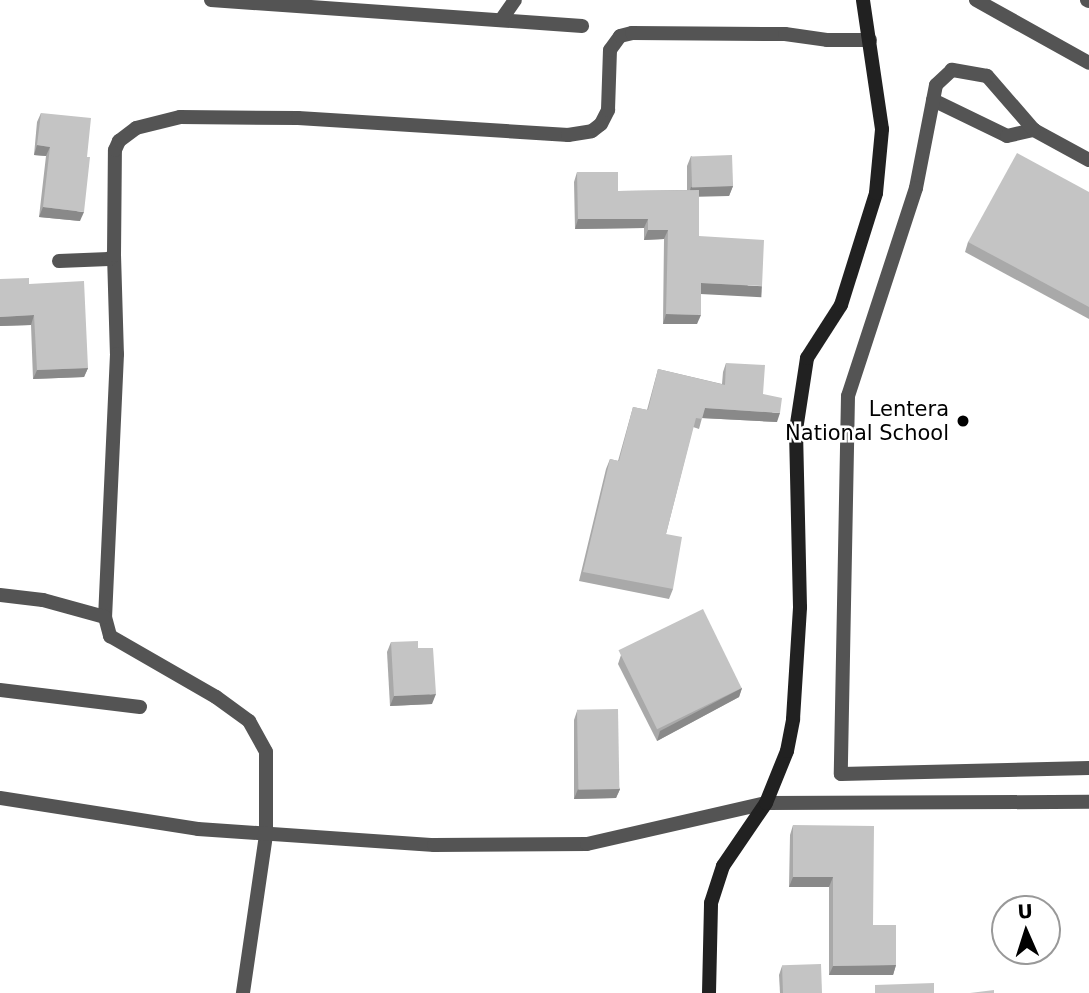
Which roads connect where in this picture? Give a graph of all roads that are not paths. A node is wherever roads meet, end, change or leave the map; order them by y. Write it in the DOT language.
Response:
graph roads {
  1 [pos="211,0"];
  2 [pos="515,0"];
  3 [pos="863,0"];
  4 [pos="976,0"];
  5 [pos="324,4"];
  6 [pos="500,20"];
  7 [pos="582,26"];
  8 [pos="870,40"];
  9 [pos="1089,63"];
  10 [pos="933,100"];
  11 [pos="1034,130"];
  12 [pos="1089,160"];
  13 [pos="114,255"];
  14 [pos="59,261"];
  15 [pos="0,595"];
  16 [pos="105,617"];
  17 [pos="0,690"];
  18 [pos="140,707"];
  19 [pos="1089,768"];
  20 [pos="0,798"];
  21 [pos="1089,802"];
  22 [pos="765,803"];
  23 [pos="266,835"];
  24 [pos="243,993"];
  25 [pos="709,993"];
  1 -- 5 [label="street"];
  2 -- 6 [label="street"];
  3 -- 8 [label="street"];
  4 -- 9 [label="street"];
  5 -- 6 [label="street"];
  6 -- 7 [label="street"];
  8 -- 13 [label="street"];
  8 -- 22 [label="street"];
  10 -- 11 [label="street"];
  10 -- 11 [label="street"];
  10 -- 19 [label="street"];
  11 -- 12 [label="street"];
  13 -- 14 [label="street"];
  13 -- 16 [label="street"];
  15 -- 16 [label="street"];
  16 -- 23 [label="street"];
  17 -- 18 [label="street"];
  20 -- 23 [label="street"];
  21 -- 22 [label="street"];
  22 -- 23 [label="street"];
  22 -- 25 [label="street"];
  23 -- 24 [label="street"];
}
